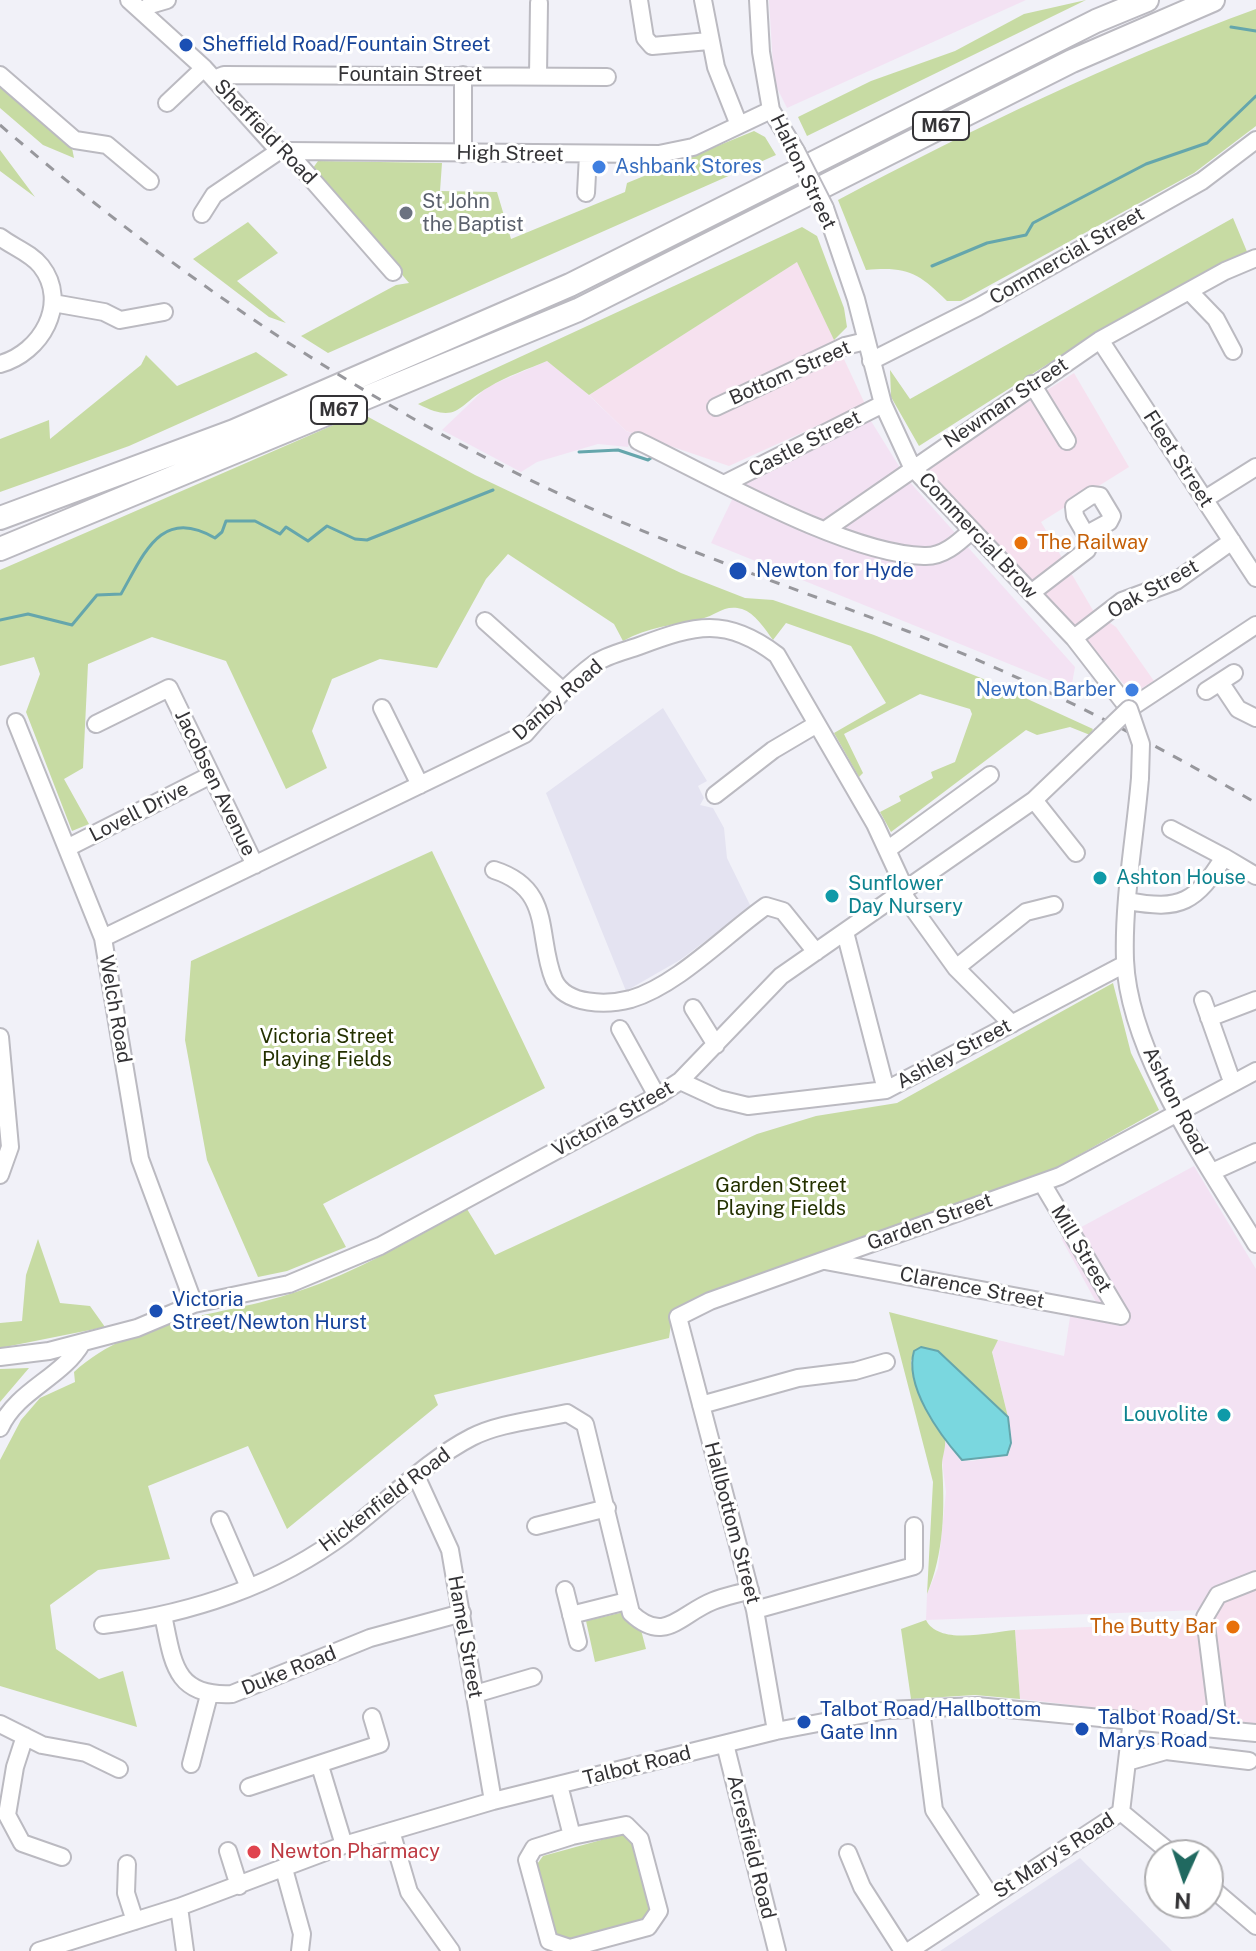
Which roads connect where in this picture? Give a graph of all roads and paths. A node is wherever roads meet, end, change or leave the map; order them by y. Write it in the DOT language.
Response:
graph roads {
  1 [pos="129,0"];
  2 [pos="167,0"];
  3 [pos="639,0"];
  4 [pos="703,0"];
  5 [pos="758,0"];
  6 [pos="1147,0"];
  7 [pos="1213,0"];
  8 [pos="539,3"];
  9 [pos="143,11"];
  10 [pos="709,41"];
  11 [pos="209,74"];
  12 [pos="0,75"];
  13 [pos="463,75"];
  14 [pos="538,76"];
  15 [pos="607,77"];
  16 [pos="167,103"];
  17 [pos="771,110"];
  18 [pos="739,125"];
  19 [pos="1256,140"];
  20 [pos="283,151"];
  21 [pos="463,154"];
  22 [pos="588,155"];
  23 [pos="150,181"];
  24 [pos="586,193"];
  25 [pos="202,214"];
  26 [pos="0,237"];
  27 [pos="1256,258"];
  28 [pos="393,272"];
  29 [pos="1189,291"];
  30 [pos="53,303"];
  31 [pos="164,312"];
  32 [pos="1100,340"];
  33 [pos="866,341"];
  34 [pos="1233,351"];
  35 [pos="871,361"];
  36 [pos="0,364"];
  37 [pos="1032,384"];
  38 [pos="883,404"];
  39 [pos="716,407"];
  40 [pos="638,441"];
  41 [pos="1067,441"];
  42 [pos="912,467"];
  43 [pos="1256,467"];
  44 [pos="726,483"];
  45 [pos="1205,499"];
  46 [pos="0,518"];
  47 [pos="825,530"];
  48 [pos="971,531"];
  49 [pos="1087,534"];
  50 [pos="1232,541"];
  51 [pos="0,549"];
  52 [pos="1256,578"];
  53 [pos="1031,593"];
  54 [pos="485,621"];
  55 [pos="1256,625"];
  56 [pos="1074,638"];
  57 [pos="1220,682"];
  58 [pos="563,691"];
  59 [pos="382,708"];
  60 [pos="1129,709"];
  61 [pos="1256,718"];
  62 [pos="16,722"];
  63 [pos="96,724"];
  64 [pos="817,724"];
  65 [pos="211,775"];
  66 [pos="990,775"];
  67 [pos="420,785"];
  68 [pos="715,795"];
  69 [pos="1034,800"];
  70 [pos="1171,829"];
  71 [pos="67,848"];
  72 [pos="887,850"];
  73 [pos="1076,853"];
  74 [pos="1224,857"];
  75 [pos="255,865"];
  76 [pos="494,870"];
  77 [pos="1256,876"];
  78 [pos="904,892"];
  79 [pos="1128,901"];
  80 [pos="1054,905"];
  81 [pos="845,932"];
  82 [pos="103,938"];
  83 [pos="816,952"];
  84 [pos="1125,964"];
  85 [pos="956,968"];
  86 [pos="1203,1000"];
  87 [pos="1256,1000"];
  88 [pos="693,1008"];
  89 [pos="1209,1018"];
  90 [pos="1012,1024"];
  91 [pos="620,1029"];
  92 [pos="0,1037"];
  93 [pos="716,1045"];
  94 [pos="1256,1071"];
  95 [pos="1230,1076"];
  96 [pos="680,1081"];
  97 [pos="886,1090"];
  98 [pos="657,1096"];
  99 [pos="3,1109"];
  100 [pos="1177,1113"];
  101 [pos="1256,1152"];
  102 [pos="1212,1172"];
  103 [pos="0,1175"];
  104 [pos="1042,1183"];
  105 [pos="1256,1244"];
  106 [pos="823,1261"];
  107 [pos="194,1304"];
  108 [pos="1121,1316"];
  109 [pos="678,1317"];
  110 [pos="82,1343"];
  111 [pos="0,1357"];
  112 [pos="886,1362"];
  113 [pos="701,1405"];
  114 [pos="0,1428"];
  115 [pos="417,1478"];
  116 [pos="607,1508"];
  117 [pos="220,1520"];
  118 [pos="536,1526"];
  119 [pos="914,1526"];
  120 [pos="1256,1580"];
  121 [pos="249,1587"];
  122 [pos="565,1590"];
  123 [pos="750,1590"];
  124 [pos="627,1601"];
  125 [pos="755,1610"];
  126 [pos="462,1613"];
  127 [pos="163,1615"];
  128 [pos="571,1615"];
  129 [pos="103,1625"];
  130 [pos="578,1642"];
  131 [pos="533,1677"];
  132 [pos="475,1694"];
  133 [pos="209,1695"];
  134 [pos="921,1709"];
  135 [pos="372,1717"];
  136 [pos="1132,1719"];
  137 [pos="0,1724"];
  138 [pos="1219,1729"];
  139 [pos="776,1731"];
  140 [pos="1256,1733"];
  141 [pos="25,1736"];
  142 [pos="725,1744"];
  143 [pos="1249,1761"];
  144 [pos="1127,1762"];
  145 [pos="191,1764"];
  146 [pos="320,1766"];
  147 [pos="119,1769"];
  148 [pos="559,1785"];
  149 [pos="249,1787"];
  150 [pos="493,1801"];
  151 [pos="1121,1812"];
  152 [pos="391,1831"];
  153 [pos="572,1836"];
  154 [pos="1154,1839"];
  155 [pos="344,1845"];
  156 [pos="228,1851"];
  157 [pos="848,1853"];
  158 [pos="62,1857"];
  159 [pos="127,1864"];
  160 [pos="284,1869"];
  161 [pos="239,1886"];
  162 [pos="991,1897"];
  163 [pos="1224,1899"];
  164 [pos="179,1907"];
  165 [pos="135,1921"];
  166 [pos="1256,1926"];
  167 [pos="39,1951"];
  168 [pos="185,1951"];
  169 [pos="300,1951"];
  170 [pos="451,1951"];
  171 [pos="777,1951"];
  172 [pos="906,1951"];
  1 -- 9 [label="street, Sheffield Road"];
  2 -- 9 [label="street"];
  3 -- 10 [label="street"];
  4 -- 10 [label="street"];
  5 -- 17 [label="street, Halton Street"];
  6 -- 46 [label="highway, M67"];
  7 -- 51 [label="highway, M67"];
  8 -- 14 [label="street"];
  9 -- 11 [label="street, Sheffield Road"];
  10 -- 18 [label="street"];
  11 -- 13 [label="street, Fountain Street"];
  11 -- 16 [label="street"];
  11 -- 20 [label="street, Sheffield Road"];
  12 -- 23 [label="street"];
  13 -- 14 [label="street, Fountain Street"];
  13 -- 21 [label="street"];
  14 -- 15 [label="street, Fountain Street"];
  17 -- 18 [label="street, High Street"];
  17 -- 33 [label="street, Halton Street, bridge"];
  18 -- 22 [label="street, High Street"];
  19 -- 35 [label="street, Commercial Street"];
  20 -- 21 [label="street, High Street"];
  20 -- 25 [label="street"];
  20 -- 28 [label="street, Sheffield Road"];
  21 -- 22 [label="street, High Street"];
  22 -- 24 [label="street"];
  26 -- 30 [label="street"];
  27 -- 29 [label="street, Newman Street"];
  29 -- 32 [label="street, Newman Street"];
  29 -- 34 [label="street"];
  30 -- 31 [label="street"];
  30 -- 36 [label="street"];
  32 -- 37 [label="street, Newman Street"];
  32 -- 45 [label="street, Fleet Street"];
  33 -- 35 [label="street, Commercial Brow"];
  33 -- 39 [label="street, Bottom Street"];
  35 -- 38 [label="street, Commercial Brow"];
  37 -- 41 [label="street"];
  37 -- 42 [label="street, Newman Street"];
  38 -- 42 [label="street, Commercial Brow"];
  38 -- 44 [label="street, Castle Street"];
  40 -- 44 [label="street"];
  42 -- 47 [label="street, Newman Street"];
  42 -- 48 [label="street, Commercial Brow"];
  43 -- 45 [label="street"];
  44 -- 47 [label="street"];
  45 -- 50 [label="street, Fleet Street"];
  47 -- 48 [label="street"];
  48 -- 53 [label="street, Commercial Brow"];
  49 -- 53 [label="street"];
  50 -- 52 [label="street, Fleet Street"];
  50 -- 56 [label="street, Oak Street"];
  53 -- 56 [label="street, Commercial Brow"];
  54 -- 58 [label="street"];
  55 -- 60 [label="street, Victoria Street"];
  56 -- 60 [label="street, Commercial Brow"];
  57 -- 61 [label="street"];
  58 -- 64 [label="street, Danby Road"];
  58 -- 67 [label="street, Danby Road"];
  59 -- 67 [label="street"];
  60 -- 69 [label="street, Victoria Street, bridge"];
  60 -- 79 [label="street, Ashton Road, bridge"];
  62 -- 71 [label="street, Welch Road"];
  63 -- 65 [label="street, Jacobsen Avenue"];
  64 -- 68 [label="street"];
  64 -- 72 [label="street, Danby Road"];
  65 -- 71 [label="street, Lovell Drive"];
  65 -- 75 [label="street, Jacobsen Avenue"];
  66 -- 72 [label="street"];
  67 -- 75 [label="street, Danby Road"];
  69 -- 73 [label="street"];
  69 -- 78 [label="street, Victoria Street"];
  70 -- 74 [label="street"];
  71 -- 82 [label="street, Welch Road"];
  72 -- 78 [label="street, Danby Road"];
  74 -- 77 [label="street"];
  74 -- 79 [label="street"];
  75 -- 82 [label="street, Danby Road"];
  76 -- 83 [label="street"];
  78 -- 81 [label="street, Victoria Street"];
  78 -- 85 [label="street, Danby Road"];
  79 -- 84 [label="street, Ashton Road"];
  80 -- 85 [label="street"];
  81 -- 83 [label="street, Victoria Street"];
  81 -- 97 [label="street"];
  82 -- 107 [label="street, Welch Road"];
  83 -- 93 [label="street, Victoria Street"];
  84 -- 90 [label="street, Ashley Street"];
  84 -- 100 [label="street, Ashton Road"];
  85 -- 90 [label="street, Danby Road"];
  86 -- 89 [label="street"];
  87 -- 89 [label="street"];
  88 -- 93 [label="street"];
  89 -- 95 [label="street"];
  90 -- 97 [label="street, Ashley Street"];
  91 -- 98 [label="street"];
  92 -- 99 [label="street"];
  93 -- 96 [label="street, Victoria Street"];
  94 -- 100 [label="street, Garden Street"];
  96 -- 97 [label="street, Ashley Street"];
  96 -- 98 [label="street, Victoria Street"];
  98 -- 107 [label="street, Victoria Street"];
  99 -- 103 [label="street"];
  100 -- 102 [label="street, Ashton Road"];
  100 -- 104 [label="street, Garden Street"];
  101 -- 102 [label="street"];
  102 -- 105 [label="street, Ashton Road"];
  104 -- 106 [label="street, Garden Street"];
  104 -- 108 [label="street, Mill Street"];
  106 -- 108 [label="street, Clarence Street"];
  106 -- 109 [label="street, Garden Street"];
  107 -- 110 [label="street, Victoria Street"];
  109 -- 113 [label="street, Hallbottom Street"];
  110 -- 111 [label="street, Victoria Street"];
  110 -- 114 [label="street"];
  112 -- 113 [label="street"];
  113 -- 123 [label="street, Hallbottom Street"];
  115 -- 116 [label="street, Hickenfield Road"];
  115 -- 121 [label="street, Hickenfield Road"];
  115 -- 126 [label="street, Hamel Street"];
  116 -- 118 [label="street"];
  116 -- 124 [label="street, Hickenfield Road"];
  117 -- 121 [label="street"];
  119 -- 125 [label="street"];
  120 -- 138 [label="street"];
  121 -- 127 [label="street, Hickenfield Road"];
  122 -- 128 [label="street"];
  123 -- 124 [label="street"];
  123 -- 125 [label="street, Hallbottom Street"];
  124 -- 128 [label="street"];
  125 -- 139 [label="street, Hallbottom Street"];
  126 -- 132 [label="street, Hamel Street"];
  126 -- 133 [label="street, Duke Road"];
  127 -- 129 [label="street, Hickenfield Road"];
  127 -- 133 [label="street"];
  128 -- 130 [label="street"];
  131 -- 132 [label="street"];
  132 -- 150 [label="street, Hamel Street"];
  133 -- 145 [label="street"];
  134 -- 136 [label="street, Talbot Road"];
  134 -- 139 [label="street, Talbot Road"];
  134 -- 162 [label="street"];
  135 -- 146 [label="street"];
  136 -- 138 [label="street, Talbot Road"];
  136 -- 144 [label="street, St Mary's Road"];
  137 -- 141 [label="street"];
  138 -- 140 [label="street, Talbot Road"];
  139 -- 142 [label="street, Talbot Road"];
  141 -- 147 [label="street"];
  141 -- 158 [label="street"];
  142 -- 148 [label="street, Talbot Road"];
  142 -- 171 [label="street, Acresfield Road"];
  143 -- 144 [label="street"];
  144 -- 151 [label="street, St Mary's Road"];
  146 -- 149 [label="street"];
  146 -- 155 [label="street"];
  148 -- 150 [label="street, Talbot Road"];
  148 -- 153 [label="street"];
  150 -- 152 [label="street, Talbot Road"];
  151 -- 154 [label="street"];
  151 -- 162 [label="street, St Mary's Road"];
  152 -- 155 [label="street, Talbot Road"];
  152 -- 170 [label="street"];
  153 -- 153 [label="street"];
  155 -- 160 [label="street, Talbot Road"];
  156 -- 161 [label="street"];
  157 -- 172 [label="street"];
  159 -- 165 [label="street"];
  160 -- 161 [label="street, Talbot Road"];
  160 -- 169 [label="street"];
  161 -- 164 [label="street, Talbot Road"];
  162 -- 172 [label="street, St Mary's Road"];
  163 -- 166 [label="street"];
  164 -- 165 [label="street, Talbot Road"];
  164 -- 168 [label="street"];
  165 -- 167 [label="street, Talbot Road"];
}
